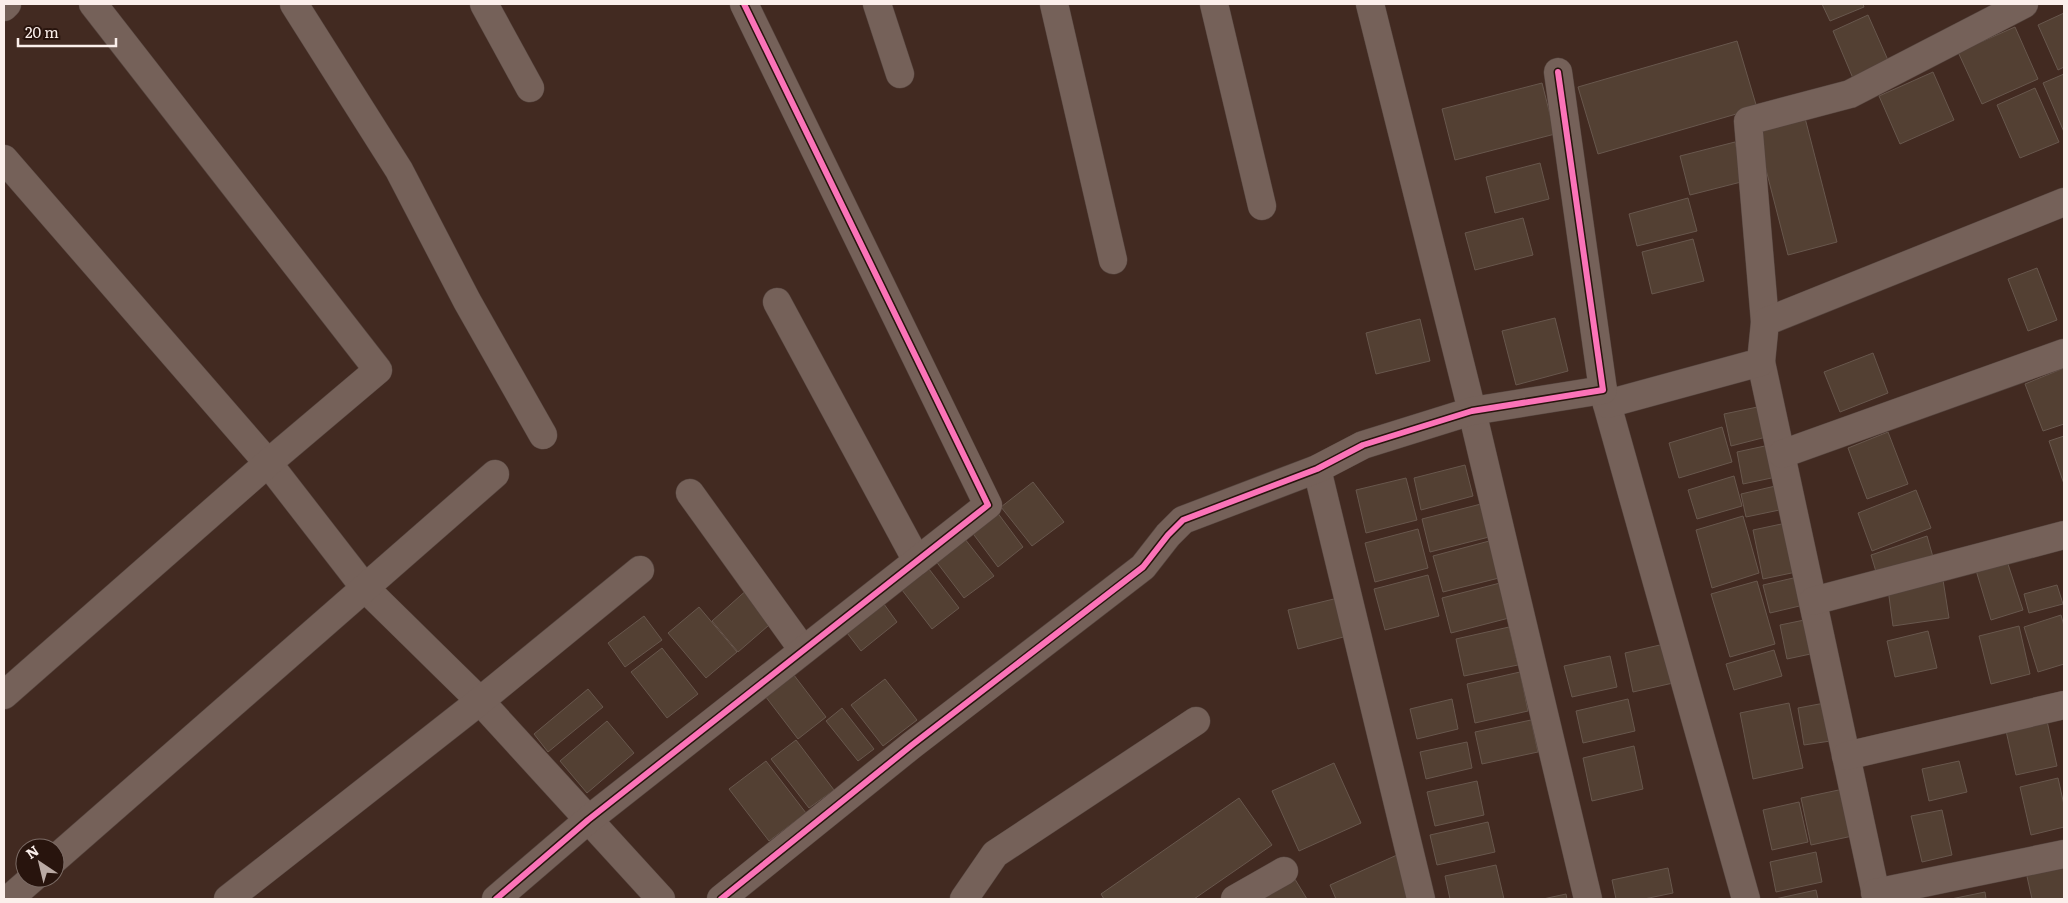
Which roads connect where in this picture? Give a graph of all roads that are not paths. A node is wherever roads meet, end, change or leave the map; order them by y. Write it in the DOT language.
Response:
graph roads {
  1 [pos="8,4"];
  2 [pos="93,4"];
  3 [pos="294,4"];
  4 [pos="484,4"];
  5 [pos="744,4"];
  6 [pos="877,4"];
  7 [pos="1054,4"];
  8 [pos="1214,4"];
  9 [pos="1370,4"];
  10 [pos="2024,4"];
  11 [pos="4,6"];
  12 [pos="1558,72"];
  13 [pos="900,74"];
  14 [pos="530,88"];
  15 [pos="4,159"];
  16 [pos="2064,202"];
  17 [pos="1262,206"];
  18 [pos="1113,260"];
  19 [pos="777,302"];
  20 [pos="1765,322"];
  21 [pos="2064,353"];
  22 [pos="1762,362"];
  23 [pos="1605,397"];
  24 [pos="1472,411"];
  25 [pos="543,434"];
  26 [pos="1782,454"];
  27 [pos="268,463"];
  28 [pos="1318,469"];
  29 [pos="495,474"];
  30 [pos="690,493"];
  31 [pos="2064,535"];
  32 [pos="917,561"];
  33 [pos="640,570"];
  34 [pos="365,588"];
  35 [pos="1813,601"];
  36 [pos="803,650"];
  37 [pos="4,695"];
  38 [pos="480,701"];
  39 [pos="2064,705"];
  40 [pos="1196,721"];
  41 [pos="1846,756"];
  42 [pos="588,820"];
  43 [pos="65,850"];
  44 [pos="2064,854"];
  45 [pos="1284,871"];
  46 [pos="22,888"];
  47 [pos="1876,896"];
  48 [pos="9,899"];
  49 [pos="228,899"];
  50 [pos="496,899"];
  51 [pos="661,899"];
  52 [pos="721,899"];
  53 [pos="964,899"];
  54 [pos="1235,899"];
  55 [pos="1421,899"];
  56 [pos="1588,899"];
  57 [pos="1746,899"];
  1 -- 11 [label="street"];
  2 -- 27 [label="street"];
  3 -- 25 [label="street"];
  4 -- 14 [label="street"];
  5 -- 32 [label="street"];
  6 -- 13 [label="street"];
  7 -- 18 [label="street"];
  8 -- 17 [label="street"];
  9 -- 24 [label="street"];
  10 -- 20 [label="street"];
  12 -- 23 [label="street"];
  15 -- 27 [label="street"];
  16 -- 20 [label="street"];
  19 -- 32 [label="street"];
  20 -- 22 [label="street"];
  21 -- 26 [label="street"];
  22 -- 23 [label="street"];
  22 -- 26 [label="street"];
  23 -- 24 [label="street"];
  23 -- 57 [label="street"];
  24 -- 28 [label="street"];
  24 -- 56 [label="street"];
  26 -- 35 [label="street"];
  27 -- 34 [label="street"];
  27 -- 37 [label="street"];
  28 -- 52 [label="street"];
  28 -- 55 [label="street"];
  29 -- 34 [label="street"];
  30 -- 36 [label="street"];
  31 -- 35 [label="street"];
  32 -- 36 [label="street"];
  33 -- 38 [label="street"];
  34 -- 38 [label="street"];
  34 -- 43 [label="street"];
  35 -- 41 [label="street"];
  36 -- 42 [label="street"];
  38 -- 42 [label="street"];
  38 -- 49 [label="street"];
  39 -- 41 [label="street"];
  40 -- 53 [label="street"];
  41 -- 47 [label="street"];
  42 -- 50 [label="street"];
  42 -- 51 [label="street"];
  44 -- 47 [label="street"];
  45 -- 54 [label="street"];
  46 -- 48 [label="street"];
}
